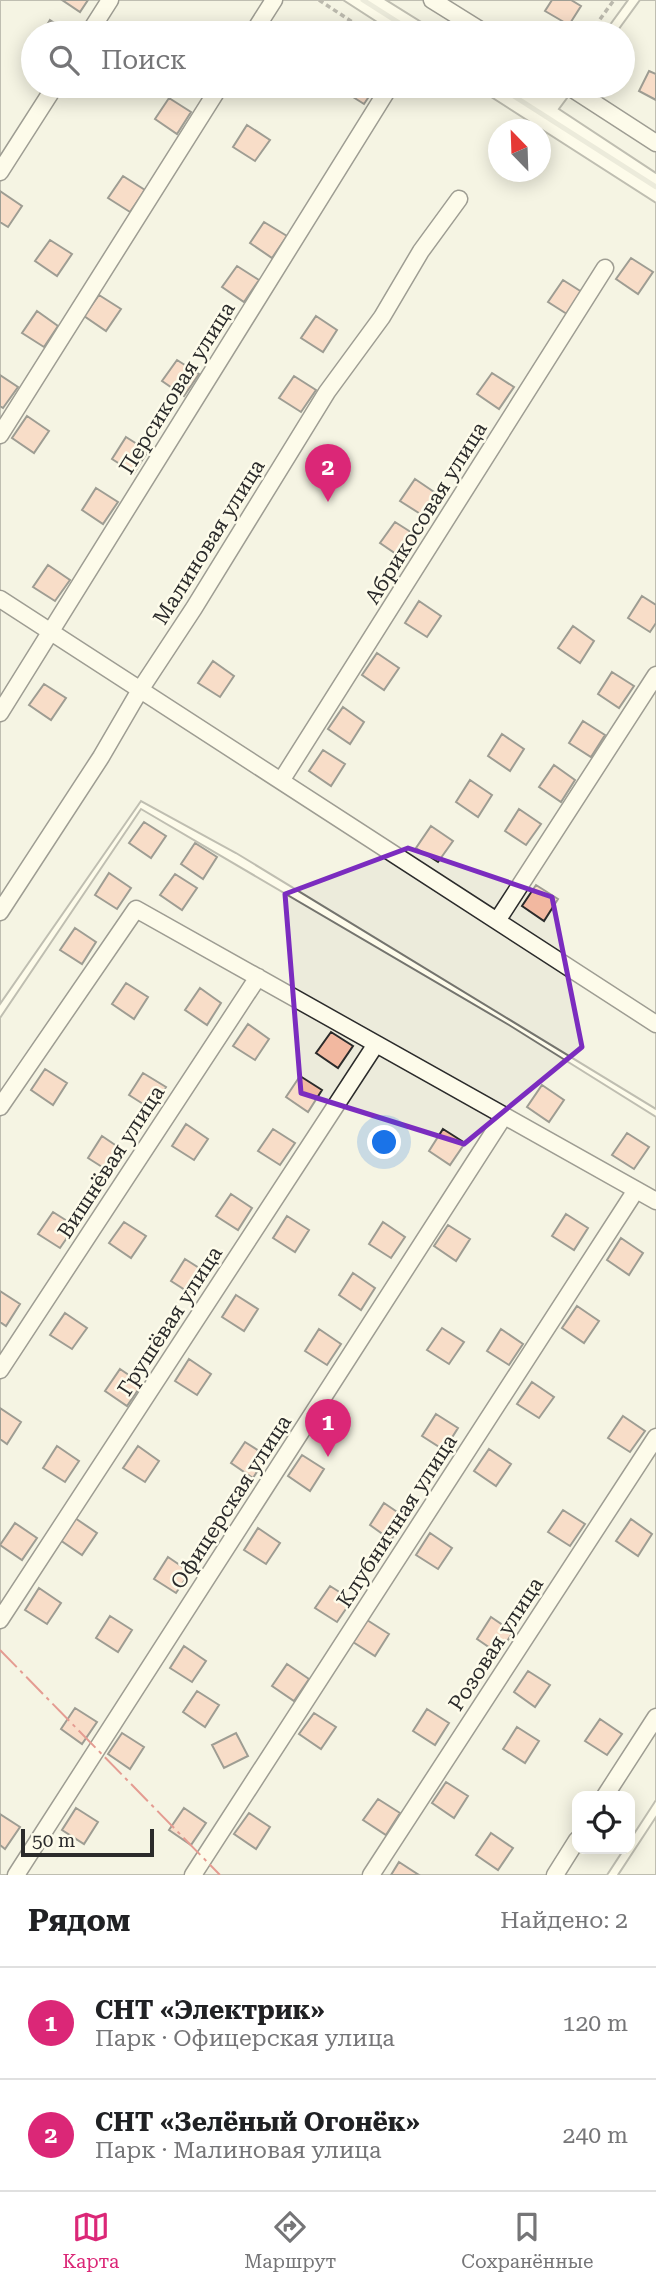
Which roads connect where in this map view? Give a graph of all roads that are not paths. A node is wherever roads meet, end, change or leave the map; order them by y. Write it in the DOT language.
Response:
graph roads {
  1 [pos="110,0"];
  2 [pos="274,0"];
  3 [pos="432,0"];
  4 [pos="97,21"];
  5 [pos="261,21"];
  6 [pos="466,21"];
  7 [pos="47,98"];
  8 [pos="212,98"];
  9 [pos="383,98"];
  10 [pos="587,98"];
  11 [pos="656,143"];
  12 [pos="0,172"];
  13 [pos="459,199"];
  14 [pos="606,268"];
  15 [pos="0,435"];
  16 [pos="0,599"];
  17 [pos="51,632"];
  18 [pos="656,675"];
  19 [pos="140,690"];
  20 [pos="0,713"];
  21 [pos="281,781"];
  22 [pos="0,912"];
  23 [pos="497,921"];
  24 [pos="258,977"];
  25 [pos="656,1024"];
  26 [pos="376,1044"];
  27 [pos="0,1107"];
  28 [pos="504,1116"];
  29 [pos="636,1190"];
  30 [pos="656,1201"];
  31 [pos="0,1370"];
  32 [pos="656,1437"];
  33 [pos="0,1620"];
  34 [pos="656,1717"];
  35 [pos="608,1791"];
  36 [pos="572,1848"];
  37 [pos="16,1875"];
  38 [pos="193,1875"];
  39 [pos="370,1875"];
  40 [pos="555,1875"];
  1 -- 4 [label="street"];
  2 -- 5 [label="street"];
  3 -- 6 [label="street"];
  7 -- 12 [label="street"];
  8 -- 15 [label="street"];
  9 -- 17 [label="street, Персиковая улица"];
  10 -- 11 [label="street"];
  13 -- 19 [label="street, Малиновая улица"];
  14 -- 21 [label="street, Абрикосовая улица"];
  16 -- 17 [label="street"];
  17 -- 19 [label="street"];
  17 -- 20 [label="street, Персиковая улица"];
  18 -- 23 [label="street"];
  19 -- 21 [label="street"];
  19 -- 22 [label="street, Малиновая улица"];
  21 -- 23 [label="street"];
  23 -- 25 [label="street"];
  24 -- 26 [label="street"];
  24 -- 27 [label="street"];
  24 -- 31 [label="street, Вишнёвая улица"];
  26 -- 28 [label="street"];
  26 -- 33 [label="street, Грушёвая улица"];
  28 -- 29 [label="street"];
  28 -- 37 [label="street, Офицерская улица"];
  29 -- 30 [label="street"];
  29 -- 38 [label="street, Клубничная улица"];
  32 -- 39 [label="street, Розовая улица"];
  34 -- 35 [label="street"];
  36 -- 40 [label="street"];
}
